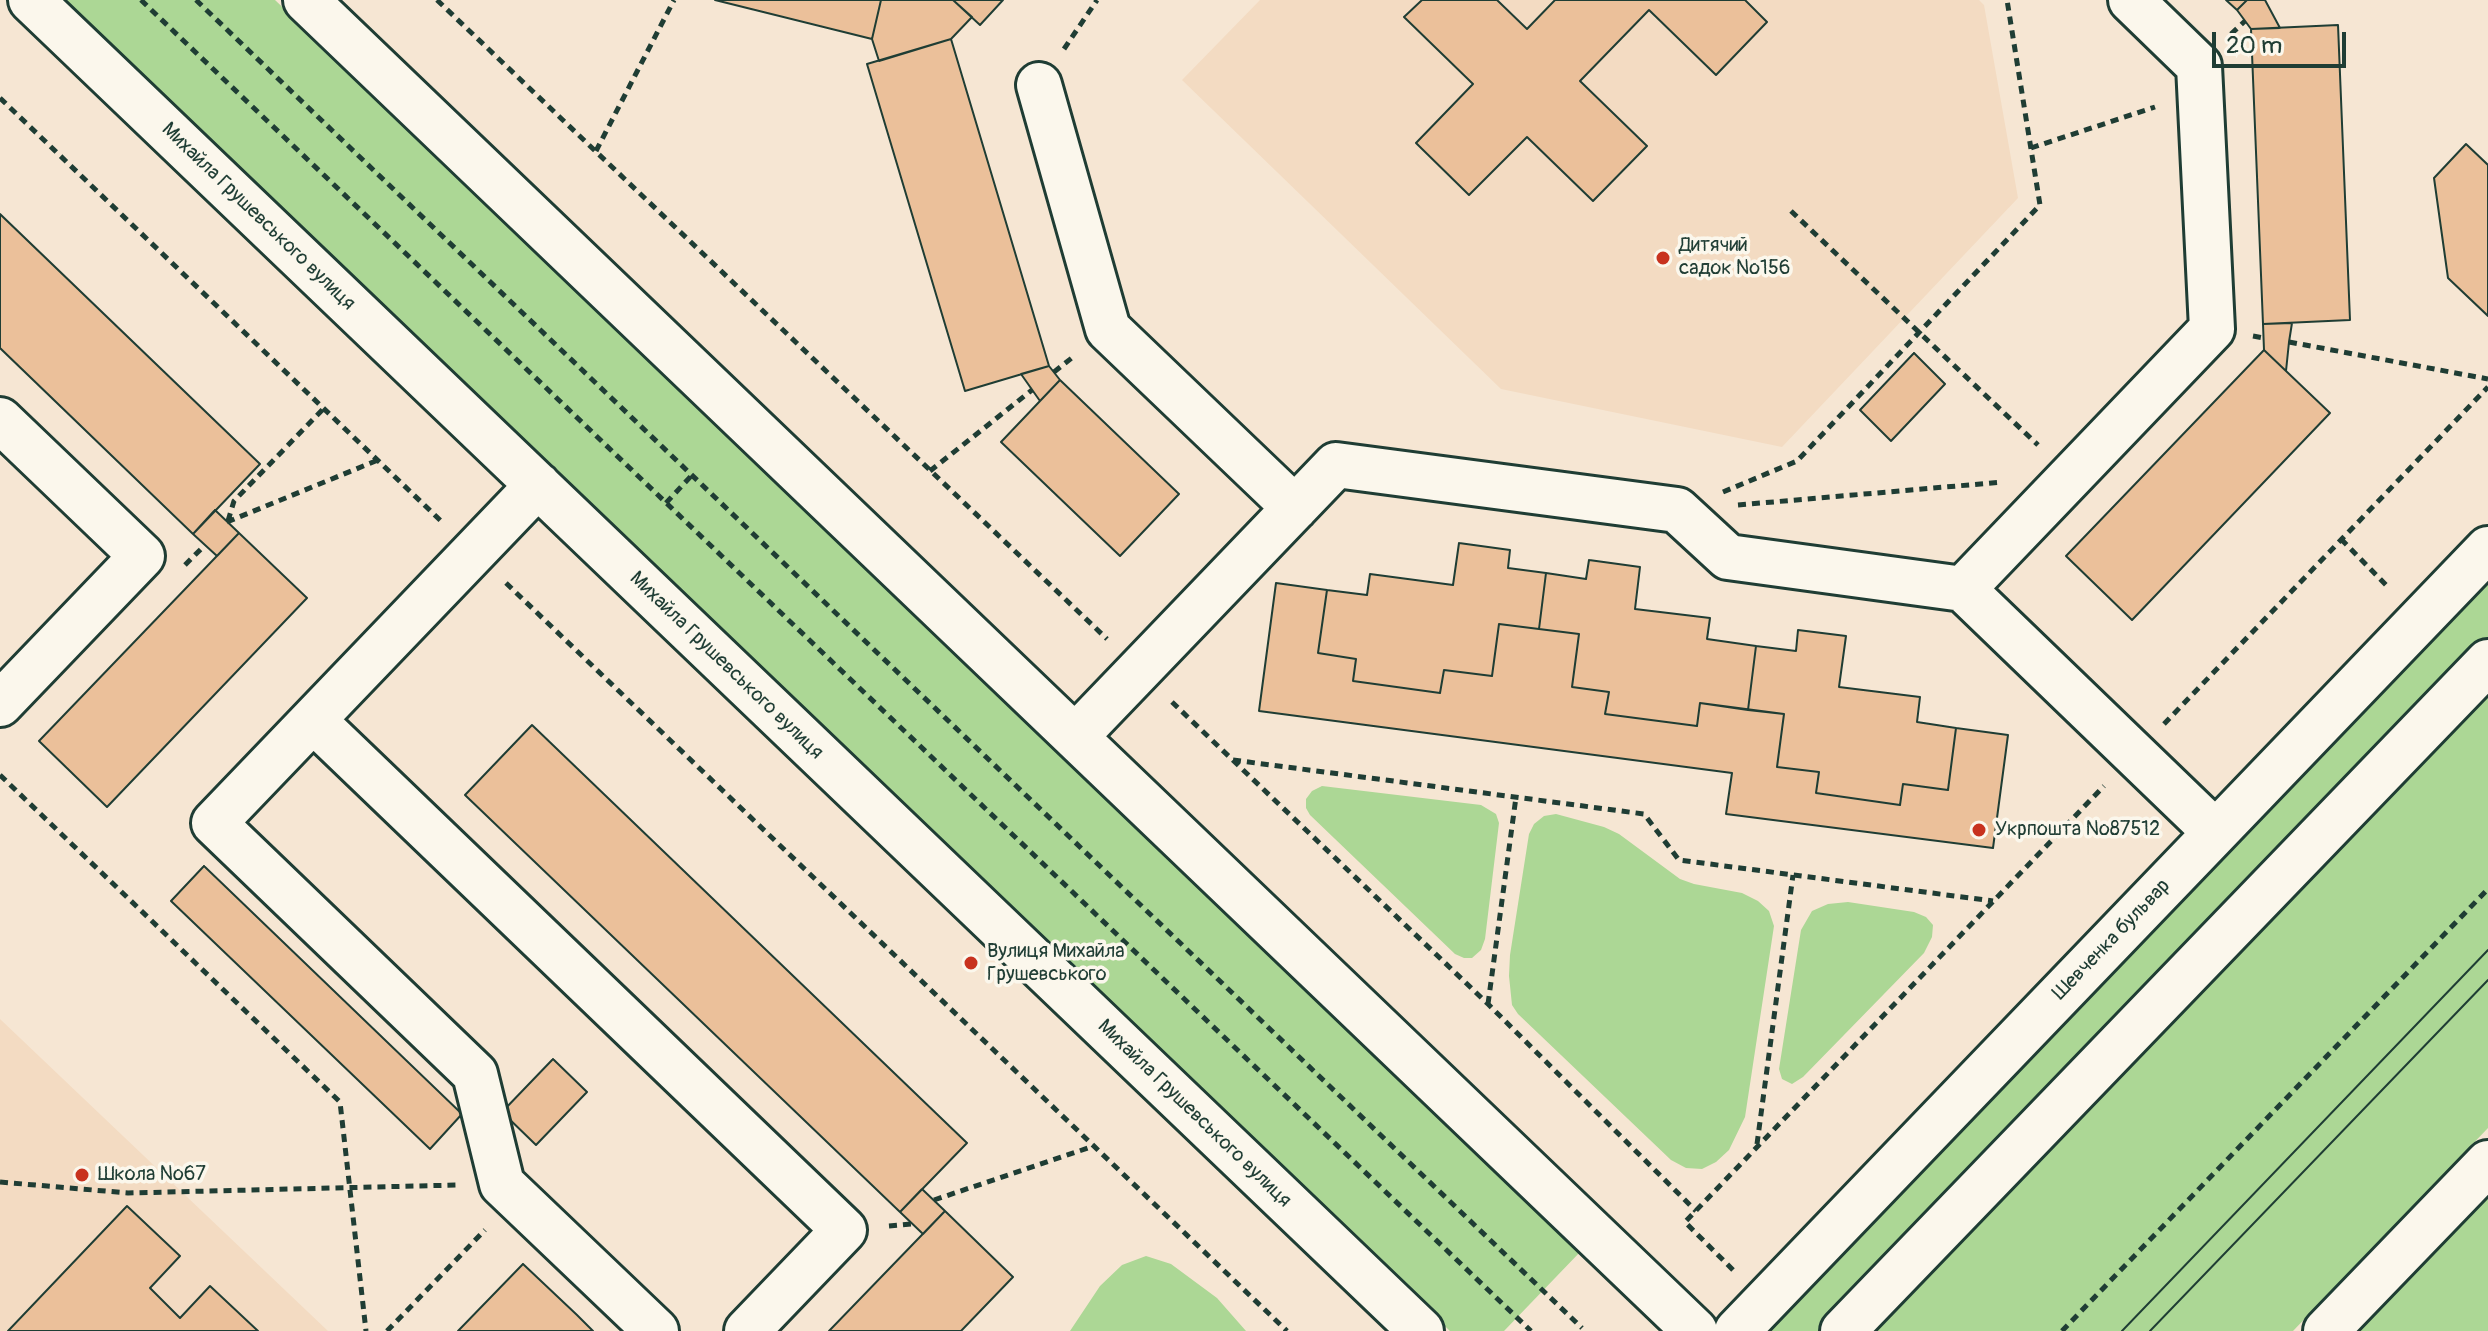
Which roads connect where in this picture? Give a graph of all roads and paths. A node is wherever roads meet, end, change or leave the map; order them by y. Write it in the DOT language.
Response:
graph roads {
  1 [pos="31,0"];
  2 [pos="141,0"];
  3 [pos="196,0"];
  4 [pos="306,0"];
  5 [pos="437,0"];
  6 [pos="674,0"];
  7 [pos="1097,0"];
  8 [pos="2007,0"];
  9 [pos="2131,0"];
  10 [pos="1039,85"];
  11 [pos="2201,91"];
  12 [pos="0,98"];
  13 [pos="2031,148"];
  14 [pos="596,151"];
  15 [pos="1791,211"];
  16 [pos="1920,332"];
  17 [pos="2289,342"];
  18 [pos="2488,379"];
  19 [pos="2488,387"];
  20 [pos="1032,390"];
  21 [pos="324,408"];
  22 [pos="0,420"];
  23 [pos="378,460"];
  24 [pos="930,471"];
  25 [pos="692,475"];
  26 [pos="2071,476"];
  27 [pos="538,485"];
  28 [pos="666,503"];
  29 [pos="1295,508"];
  30 [pos="1677,510"];
  31 [pos="2341,539"];
  32 [pos="205,545"];
  33 [pos="2488,549"];
  34 [pos="474,553"];
  35 [pos="185,566"];
  36 [pos="1963,589"];
  37 [pos="2395,595"];
  38 [pos="2488,662"];
  39 [pos="1139,671"];
  40 [pos="0,704"];
  41 [pos="313,720"];
  42 [pos="1075,737"];
  43 [pos="2135,754"];
  44 [pos="1232,759"];
  45 [pos="0,775"];
  46 [pos="1516,797"];
  47 [pos="2215,832"];
  48 [pos="1793,875"];
  49 [pos="2488,889"];
  50 [pos="1993,901"];
  51 [pos="1488,1004"];
  52 [pos="1094,1146"];
  53 [pos="1757,1146"];
  54 [pos="2488,1163"];
  55 [pos="0,1182"];
  56 [pos="349,1188"];
  57 [pos="509,1191"];
  58 [pos="934,1200"];
  59 [pos="1696,1211"];
  60 [pos="1738,1275"];
  61 [pos="1582,1328"];
  62 [pos="366,1331"];
  63 [pos="387,1331"];
  64 [pos="656,1331"];
  65 [pos="747,1331"];
  66 [pos="1287,1331"];
  67 [pos="1421,1331"];
  68 [pos="1531,1331"];
  69 [pos="1695,1331"];
  70 [pos="1737,1331"];
  71 [pos="1843,1331"];
  72 [pos="2062,1331"];
  73 [pos="2326,1331"];
  1 -- 27 [label="street, Михайла Грушевського вулиця"];
  2 -- 28 [label="path"];
  3 -- 25 [label="path"];
  4 -- 42 [label="street"];
  5 -- 14 [label="path"];
  6 -- 14 [label="path"];
  7 -- 10 [label="path"];
  8 -- 13 [label="path"];
  9 -- 11 [label="street"];
  10 -- 29 [label="street"];
  11 -- 13 [label="path"];
  11 -- 26 [label="street"];
  12 -- 21 [label="path"];
  13 -- 16 [label="path"];
  14 -- 24 [label="path"];
  15 -- 16 [label="path"];
  16 -- 26 [label="path"];
  16 -- 30 [label="path"];
  17 -- 18 [label="path"];
  19 -- 31 [label="path"];
  20 -- 24 [label="path"];
  21 -- 23 [label="path"];
  21 -- 23 [label="path"];
  22 -- 40 [label="street"];
  23 -- 34 [label="path"];
  24 -- 39 [label="path"];
  25 -- 28 [label="path"];
  25 -- 61 [label="path"];
  26 -- 30 [label="path"];
  26 -- 36 [label="street"];
  27 -- 34 [label="street"];
  27 -- 67 [label="street, Михайла Грушевського вулиця"];
  28 -- 68 [label="path"];
  29 -- 30 [label="street"];
  29 -- 39 [label="street"];
  30 -- 36 [label="street"];
  31 -- 37 [label="path"];
  31 -- 43 [label="path"];
  32 -- 35 [label="path"];
  33 -- 47 [label="street, Шевченка бульвар"];
  34 -- 41 [label="street"];
  34 -- 52 [label="path"];
  36 -- 43 [label="street"];
  38 -- 71 [label="street"];
  39 -- 42 [label="street"];
  39 -- 44 [label="path"];
  41 -- 57 [label="street"];
  41 -- 65 [label="street"];
  42 -- 69 [label="street"];
  43 -- 47 [label="street"];
  43 -- 50 [label="path"];
  44 -- 46 [label="path"];
  44 -- 51 [label="path"];
  45 -- 56 [label="path"];
  46 -- 48 [label="path"];
  46 -- 51 [label="path"];
  47 -- 70 [label="street, Шевченка бульвар"];
  48 -- 50 [label="path"];
  48 -- 53 [label="path"];
  49 -- 72 [label="path"];
  50 -- 53 [label="path"];
  51 -- 59 [label="path"];
  52 -- 58 [label="path"];
  52 -- 66 [label="path"];
  53 -- 59 [label="path"];
  54 -- 73 [label="street"];
  55 -- 56 [label="path"];
  56 -- 57 [label="path"];
  56 -- 62 [label="path"];
  57 -- 63 [label="path"];
  57 -- 64 [label="street"];
  59 -- 60 [label="path"];
}
